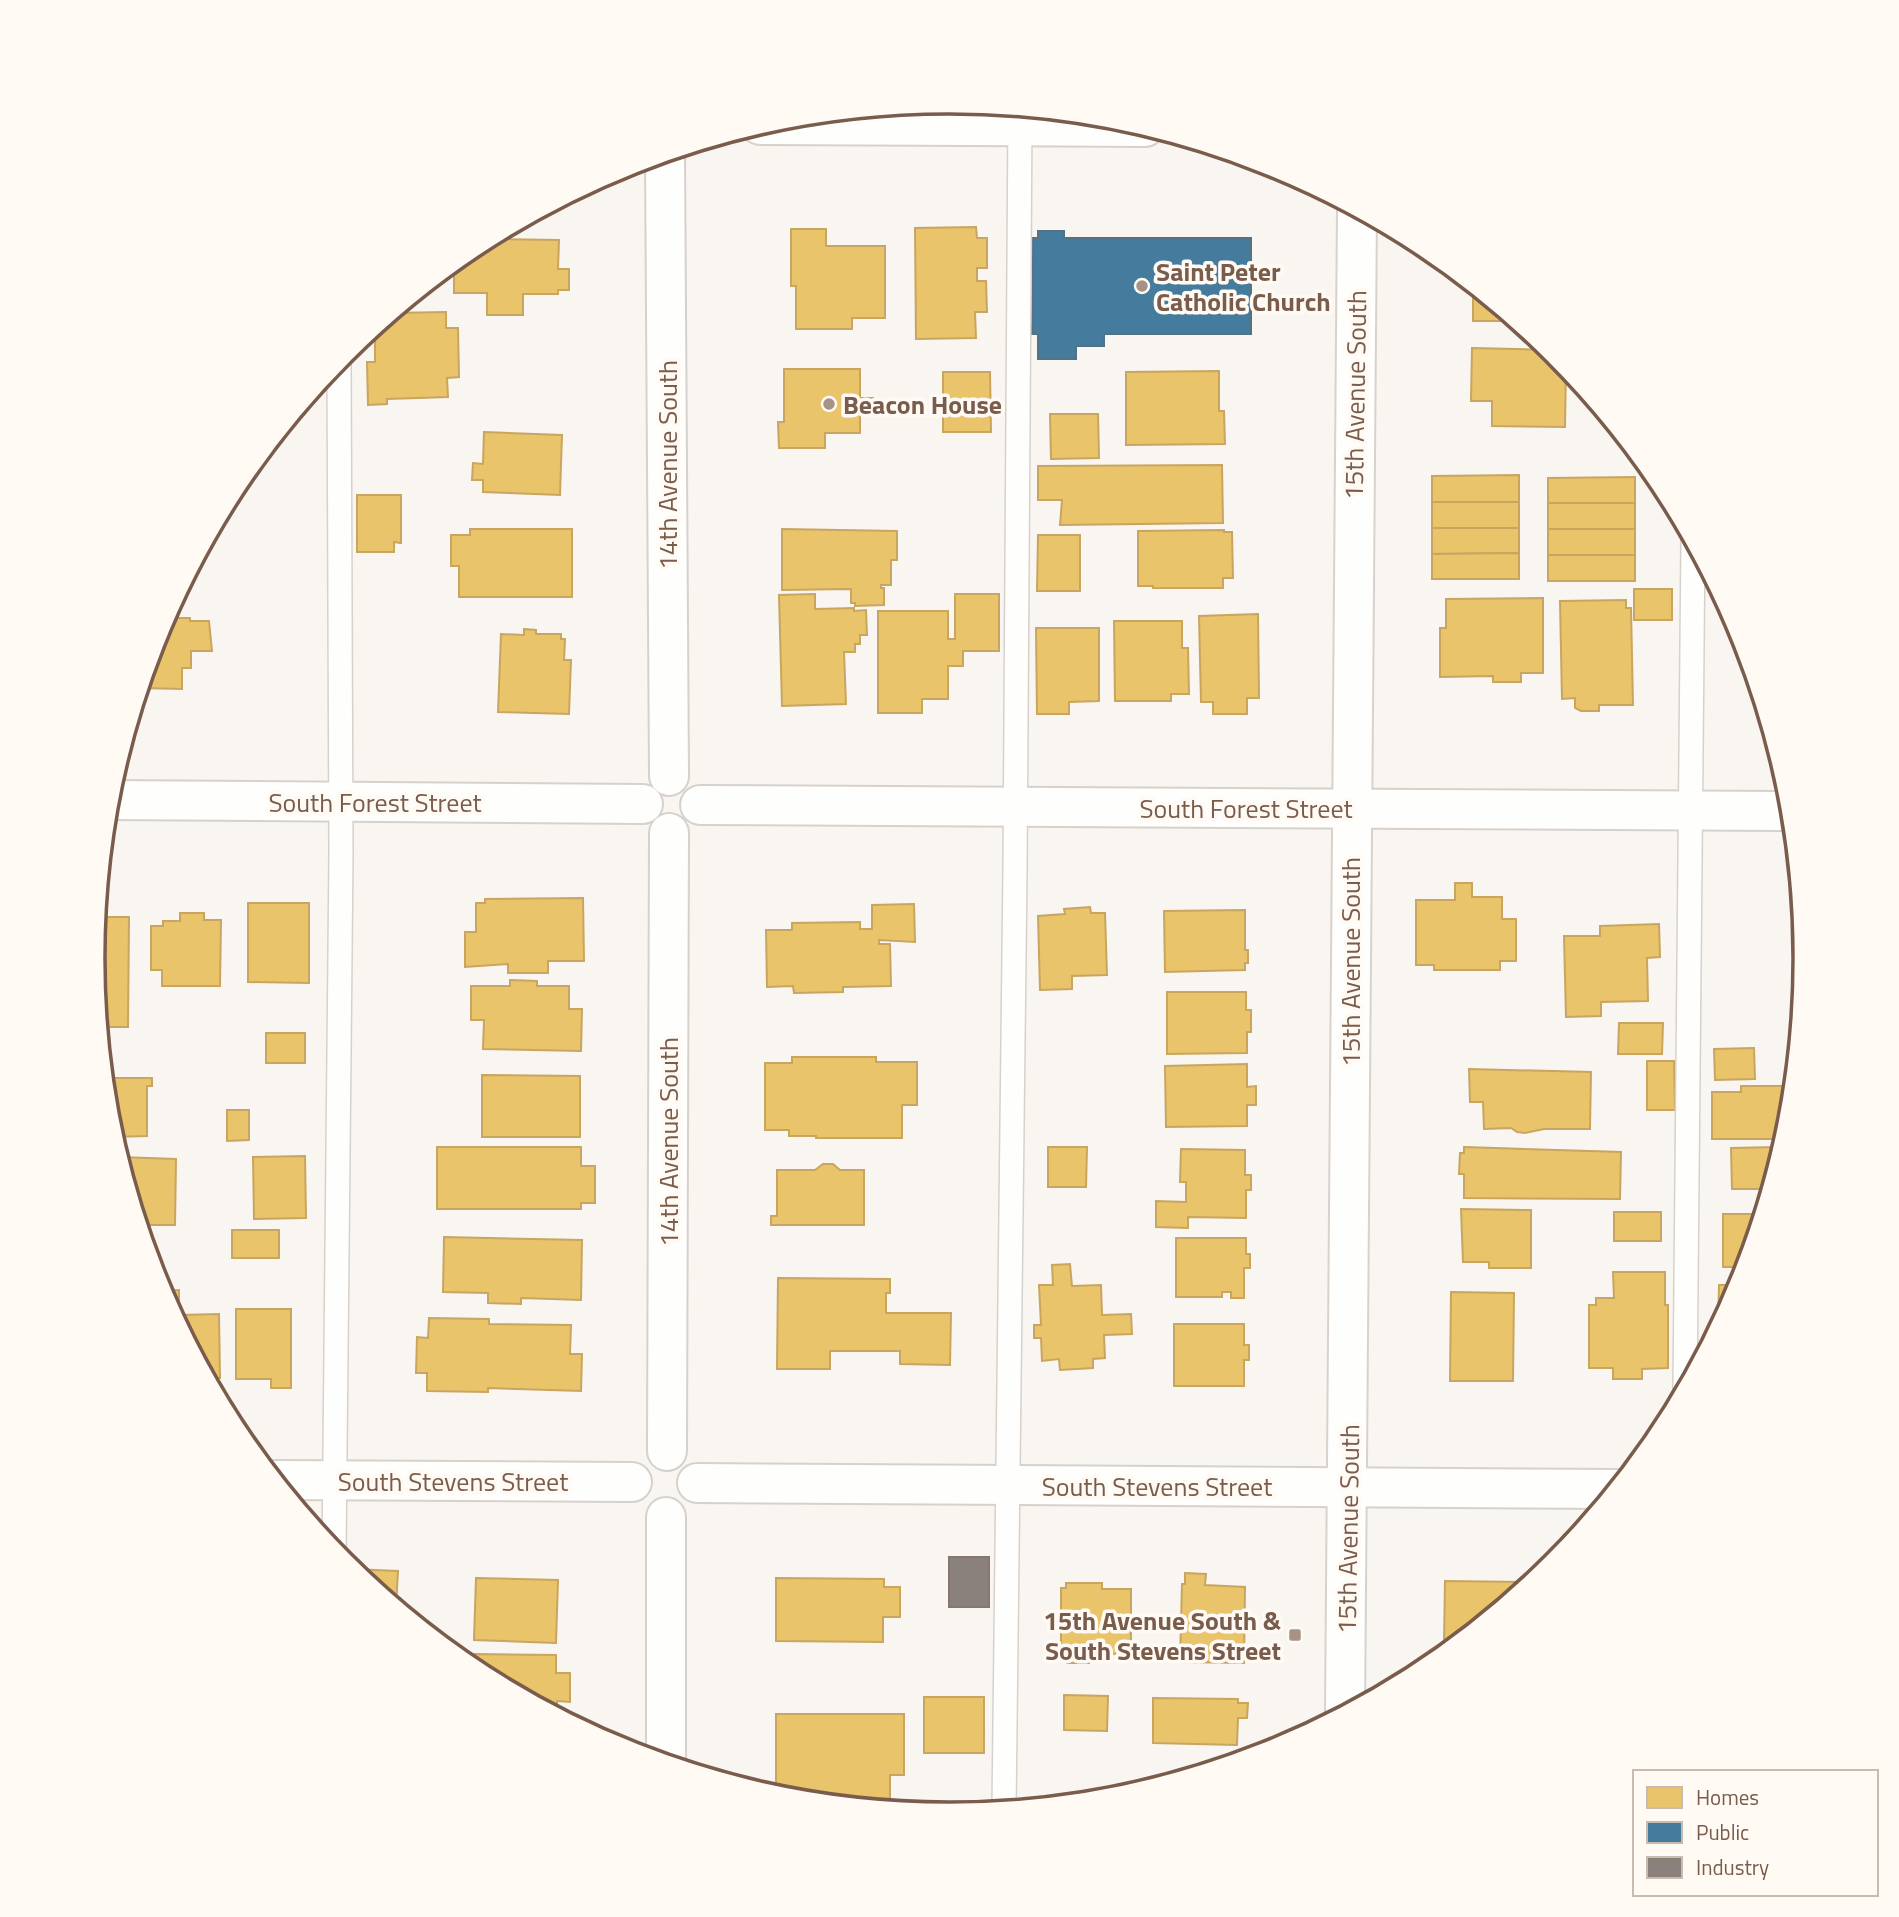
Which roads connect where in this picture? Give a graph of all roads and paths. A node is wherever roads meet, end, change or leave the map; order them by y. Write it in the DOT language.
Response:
graph roads {
  1 [pos="1020,118"];
  2 [pos="1054,120"];
  3 [pos="826,123"];
  4 [pos="665,164"];
  5 [pos="1357,219"];
  6 [pos="339,375"];
  7 [pos="1693,558"];
  8 [pos="668,776"];
  9 [pos="120,800"];
  10 [pos="341,801"];
  11 [pos="643,804"];
  12 [pos="700,805"];
  13 [pos="1014,807"];
  14 [pos="1351,808"];
  15 [pos="1691,810"];
  16 [pos="1781,811"];
  17 [pos="668,833"];
  18 [pos="1685,1373"];
  19 [pos="667,1451"];
  20 [pos="286,1480"];
  21 [pos="335,1480"];
  22 [pos="632,1482"];
  23 [pos="697,1483"];
  24 [pos="1007,1484"];
  25 [pos="1349,1488"];
  26 [pos="1606,1489"];
  27 [pos="666,1517"];
  28 [pos="334,1536"];
  29 [pos="1345,1704"];
  30 [pos="666,1754"];
  31 [pos="1004,1801"];
  1 -- 2 [label="street"];
  1 -- 3 [label="street"];
  1 -- 13 [label="lane"];
  4 -- 8 [label="street, 14th Avenue South"];
  5 -- 14 [label="street, 15th Avenue South"];
  6 -- 10 [label="lane"];
  7 -- 15 [label="lane"];
  8 -- 11 [label="street"];
  8 -- 12 [label="street"];
  9 -- 10 [label="street, South Forest Street"];
  10 -- 11 [label="street, South Forest Street"];
  10 -- 21 [label="lane"];
  11 -- 17 [label="street"];
  12 -- 13 [label="street, South Forest Street"];
  12 -- 17 [label="street"];
  13 -- 14 [label="street, South Forest Street"];
  13 -- 24 [label="lane"];
  14 -- 15 [label="street, South Forest Street"];
  14 -- 25 [label="street, 15th Avenue South"];
  15 -- 16 [label="street, South Forest Street"];
  15 -- 18 [label="lane"];
  17 -- 19 [label="street, 14th Avenue South"];
  19 -- 22 [label="street"];
  19 -- 23 [label="street"];
  20 -- 21 [label="street, South Stevens Street"];
  21 -- 22 [label="street, South Stevens Street"];
  21 -- 28 [label="lane"];
  22 -- 27 [label="street"];
  23 -- 24 [label="street, South Stevens Street"];
  23 -- 27 [label="street"];
  24 -- 25 [label="street, South Stevens Street"];
  24 -- 31 [label="lane"];
  25 -- 26 [label="street, South Stevens Street"];
  25 -- 29 [label="street, 15th Avenue South"];
  27 -- 30 [label="street"];
}
